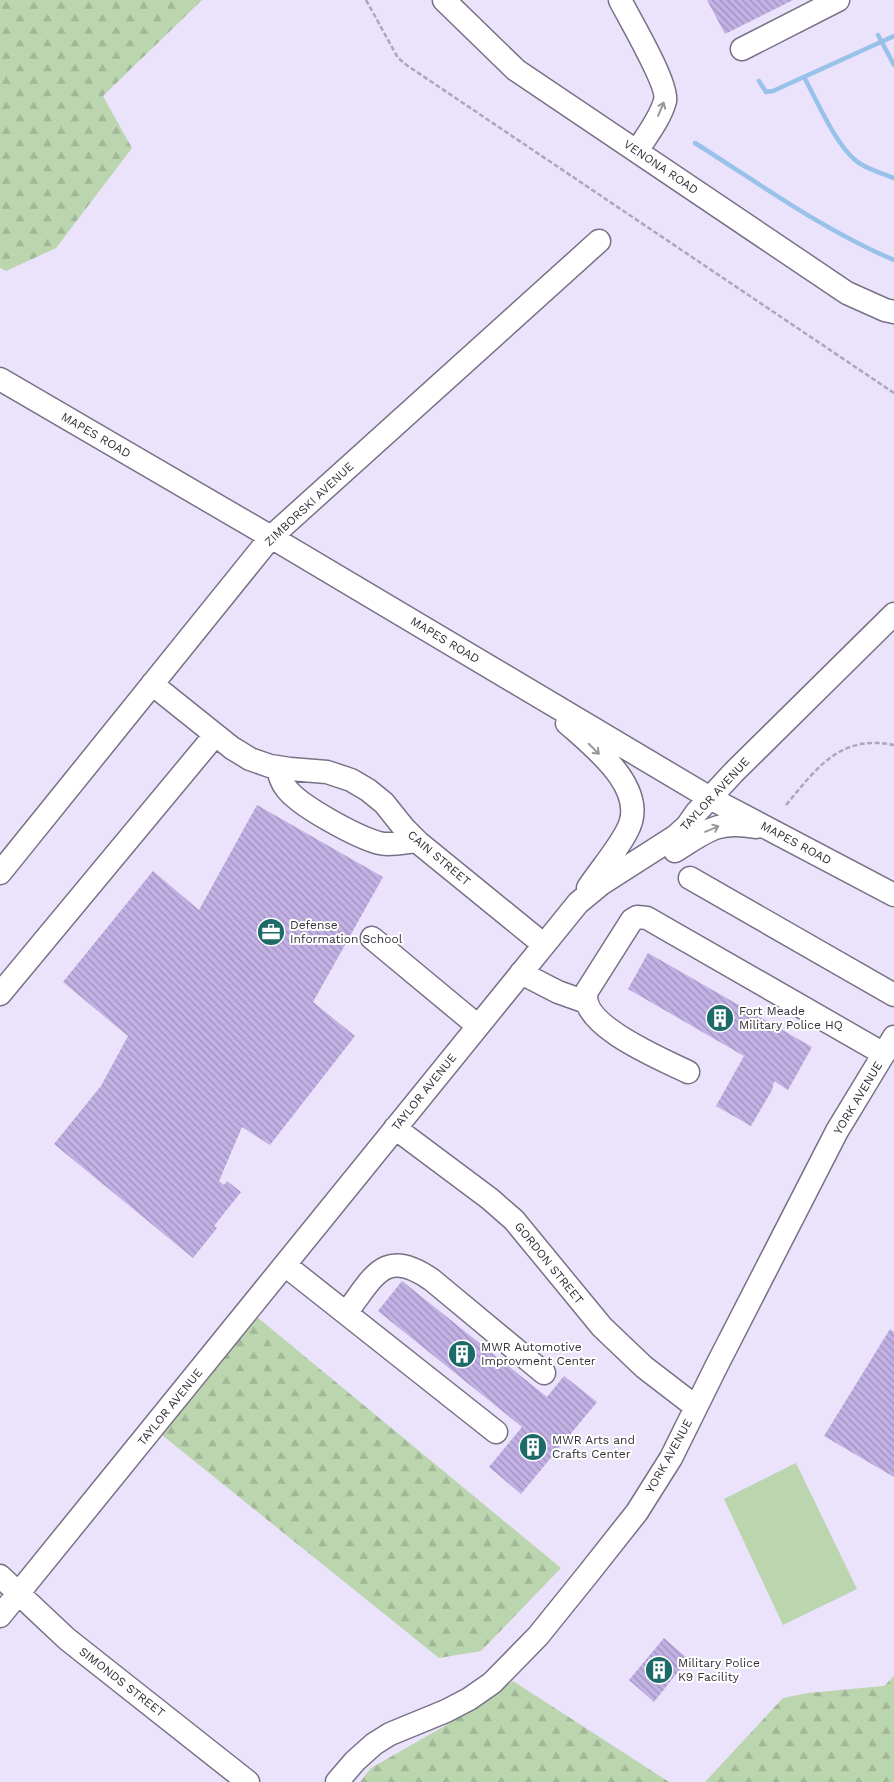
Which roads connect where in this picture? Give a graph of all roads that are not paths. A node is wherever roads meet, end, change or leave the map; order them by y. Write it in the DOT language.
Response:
graph roads {
  1 [pos="620,0"];
  2 [pos="838,0"];
  3 [pos="459,5"];
  4 [pos="742,49"];
  5 [pos="637,151"];
  6 [pos="600,241"];
  7 [pos="894,312"];
  8 [pos="0,379"];
  9 [pos="271,537"];
  10 [pos="894,614"];
  11 [pos="152,684"];
  12 [pos="533,692"];
  13 [pos="215,735"];
  14 [pos="278,767"];
  15 [pos="710,798"];
  16 [pos="771,830"];
  17 [pos="417,841"];
  18 [pos="0,873"];
  19 [pos="690,878"];
  20 [pos="894,894"];
  21 [pos="578,903"];
  22 [pos="372,938"];
  23 [pos="543,944"];
  24 [pos="522,973"];
  25 [pos="0,994"];
  26 [pos="894,995"];
  27 [pos="586,1002"];
  28 [pos="478,1026"];
  29 [pos="889,1045"];
  30 [pos="688,1072"];
  31 [pos="395,1128"];
  32 [pos="286,1265"];
  33 [pos="346,1313"];
  34 [pos="544,1374"];
  35 [pos="696,1407"];
  36 [pos="496,1432"];
  37 [pos="0,1576"];
  38 [pos="18,1593"];
  39 [pos="0,1616"];
  40 [pos="248,1782"];
  41 [pos="337,1782"];
  5 -- 1 [label="street, one-way"];
  2 -- 4 [label="street"];
  3 -- 5 [label="street, VENONA ROAD"];
  5 -- 7 [label="street, VENONA ROAD"];
  6 -- 9 [label="street, ZIMBORSKI AVENUE"];
  8 -- 9 [label="street, MAPES ROAD"];
  9 -- 11 [label="street, ZIMBORSKI AVENUE"];
  9 -- 12 [label="street, MAPES ROAD"];
  10 -- 15 [label="street, TAYLOR AVENUE"];
  11 -- 13 [label="street, CAIN STREET"];
  11 -- 18 [label="street, ZIMBORSKI AVENUE"];
  12 -- 15 [label="street, MAPES ROAD"];
  12 -- 21 [label="street, one-way"];
  13 -- 14 [label="street, CAIN STREET"];
  13 -- 25 [label="street"];
  14 -- 17 [label="street, CAIN STREET"];
  14 -- 17 [label="street"];
  15 -- 16 [label="street, MAPES ROAD"];
  15 -- 21 [label="street, TAYLOR AVENUE"];
  16 -- 20 [label="street, MAPES ROAD"];
  21 -- 16 [label="street, one-way"];
  17 -- 23 [label="street, CAIN STREET"];
  19 -- 26 [label="street"];
  21 -- 23 [label="street, TAYLOR AVENUE"];
  22 -- 28 [label="street"];
  23 -- 24 [label="street, TAYLOR AVENUE"];
  24 -- 27 [label="street"];
  24 -- 28 [label="street, TAYLOR AVENUE"];
  27 -- 29 [label="street"];
  27 -- 30 [label="street"];
  28 -- 31 [label="street, TAYLOR AVENUE"];
  29 -- 35 [label="street, YORK AVENUE"];
  31 -- 32 [label="street, TAYLOR AVENUE"];
  31 -- 35 [label="street, GORDON STREET"];
  32 -- 33 [label="street"];
  32 -- 38 [label="street, TAYLOR AVENUE"];
  33 -- 34 [label="street"];
  33 -- 36 [label="street"];
  35 -- 41 [label="street, YORK AVENUE"];
  37 -- 38 [label="street, SIMONDS STREET"];
  38 -- 39 [label="street, TAYLOR AVENUE"];
  38 -- 40 [label="street, SIMONDS STREET"];
}
